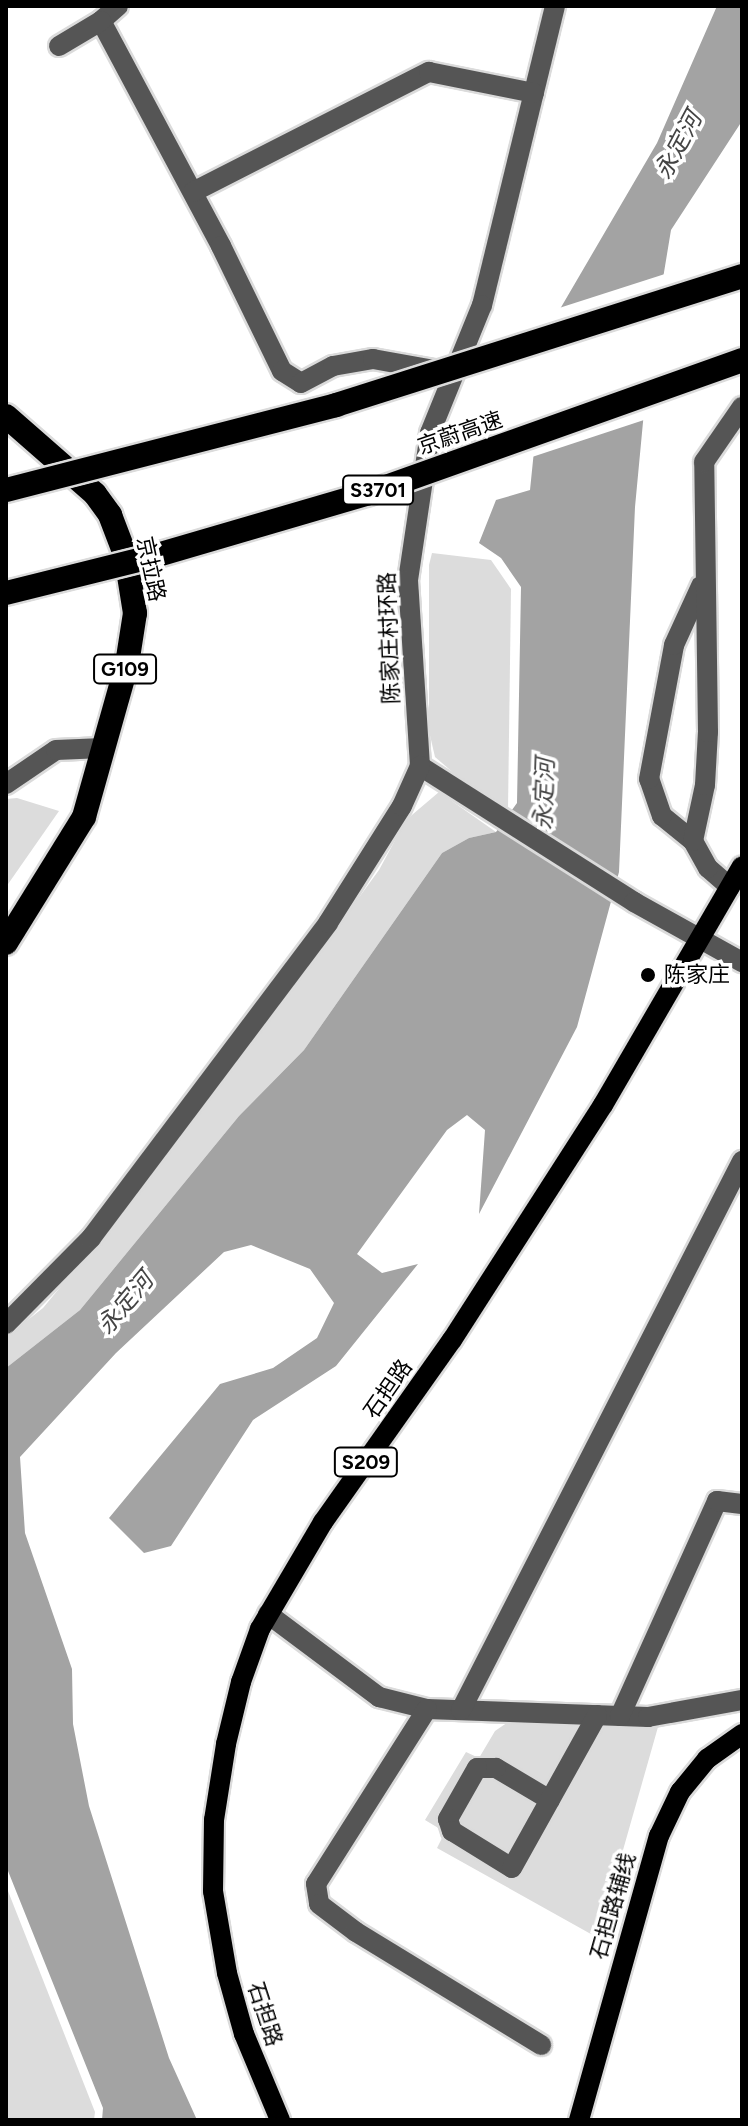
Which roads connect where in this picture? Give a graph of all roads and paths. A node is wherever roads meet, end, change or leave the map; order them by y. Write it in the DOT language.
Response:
graph roads {
  1 [pos="118,6"];
  2 [pos="555,6"];
  3 [pos="101,21"];
  4 [pos="59,46"];
  5 [pos="534,93"];
  6 [pos="193,192"];
  7 [pos="742,276"];
  8 [pos="742,360"];
  9 [pos="453,374"];
  10 [pos="742,407"];
  11 [pos="6,416"];
  12 [pos="6,490"];
  13 [pos="704,581"];
  14 [pos="6,593"];
  15 [pos="103,748"];
  16 [pos="420,766"];
  17 [pos="6,784"];
  18 [pos="693,841"];
  19 [pos="742,866"];
  20 [pos="730,887"];
  21 [pos="701,942"];
  22 [pos="6,943"];
  23 [pos="742,962"];
  24 [pos="742,1161"];
  25 [pos="6,1324"];
  26 [pos="742,1504"];
  27 [pos="268,1614"];
  28 [pos="742,1700"];
  29 [pos="427,1709"];
  30 [pos="461,1710"];
  31 [pos="597,1715"];
  32 [pos="620,1716"];
  33 [pos="742,1734"];
  34 [pos="550,1800"];
  35 [pos="541,2045"];
  36 [pos="280,2120"];
  37 [pos="579,2120"];
  1 -- 3 [label="street"];
  2 -- 5 [label="street, 陈家庄村环路"];
  3 -- 4 [label="street"];
  3 -- 6 [label="street"];
  5 -- 6 [label="street"];
  5 -- 9 [label="street, 陈家庄村环路"];
  6 -- 9 [label="street"];
  7 -- 12 [label="highway, bridge"];
  8 -- 14 [label="highway, 京蔚高速 / S3701, bridge"];
  9 -- 16 [label="street, 陈家庄村环路"];
  10 -- 13 [label="street"];
  11 -- 15 [label="highway, 京拉路 / G109"];
  13 -- 18 [label="street"];
  13 -- 18 [label="street"];
  15 -- 17 [label="street"];
  15 -- 22 [label="highway, 京拉路 / G109"];
  16 -- 21 [label="street"];
  16 -- 25 [label="street"];
  18 -- 20 [label="street"];
  19 -- 20 [label="main road, 石担路 / S209"];
  20 -- 21 [label="main road, 石担路 / S209"];
  21 -- 23 [label="street"];
  21 -- 27 [label="main road, 石担路 / S209"];
  24 -- 30 [label="street"];
  26 -- 32 [label="street"];
  27 -- 29 [label="street"];
  27 -- 36 [label="main road, 石担路 / S209"];
  28 -- 32 [label="street"];
  29 -- 30 [label="street"];
  29 -- 35 [label="street"];
  30 -- 31 [label="street"];
  31 -- 32 [label="street"];
  31 -- 34 [label="street"];
  33 -- 37 [label="main road, 石担路辅线"];
  34 -- 34 [label="street"];
}
